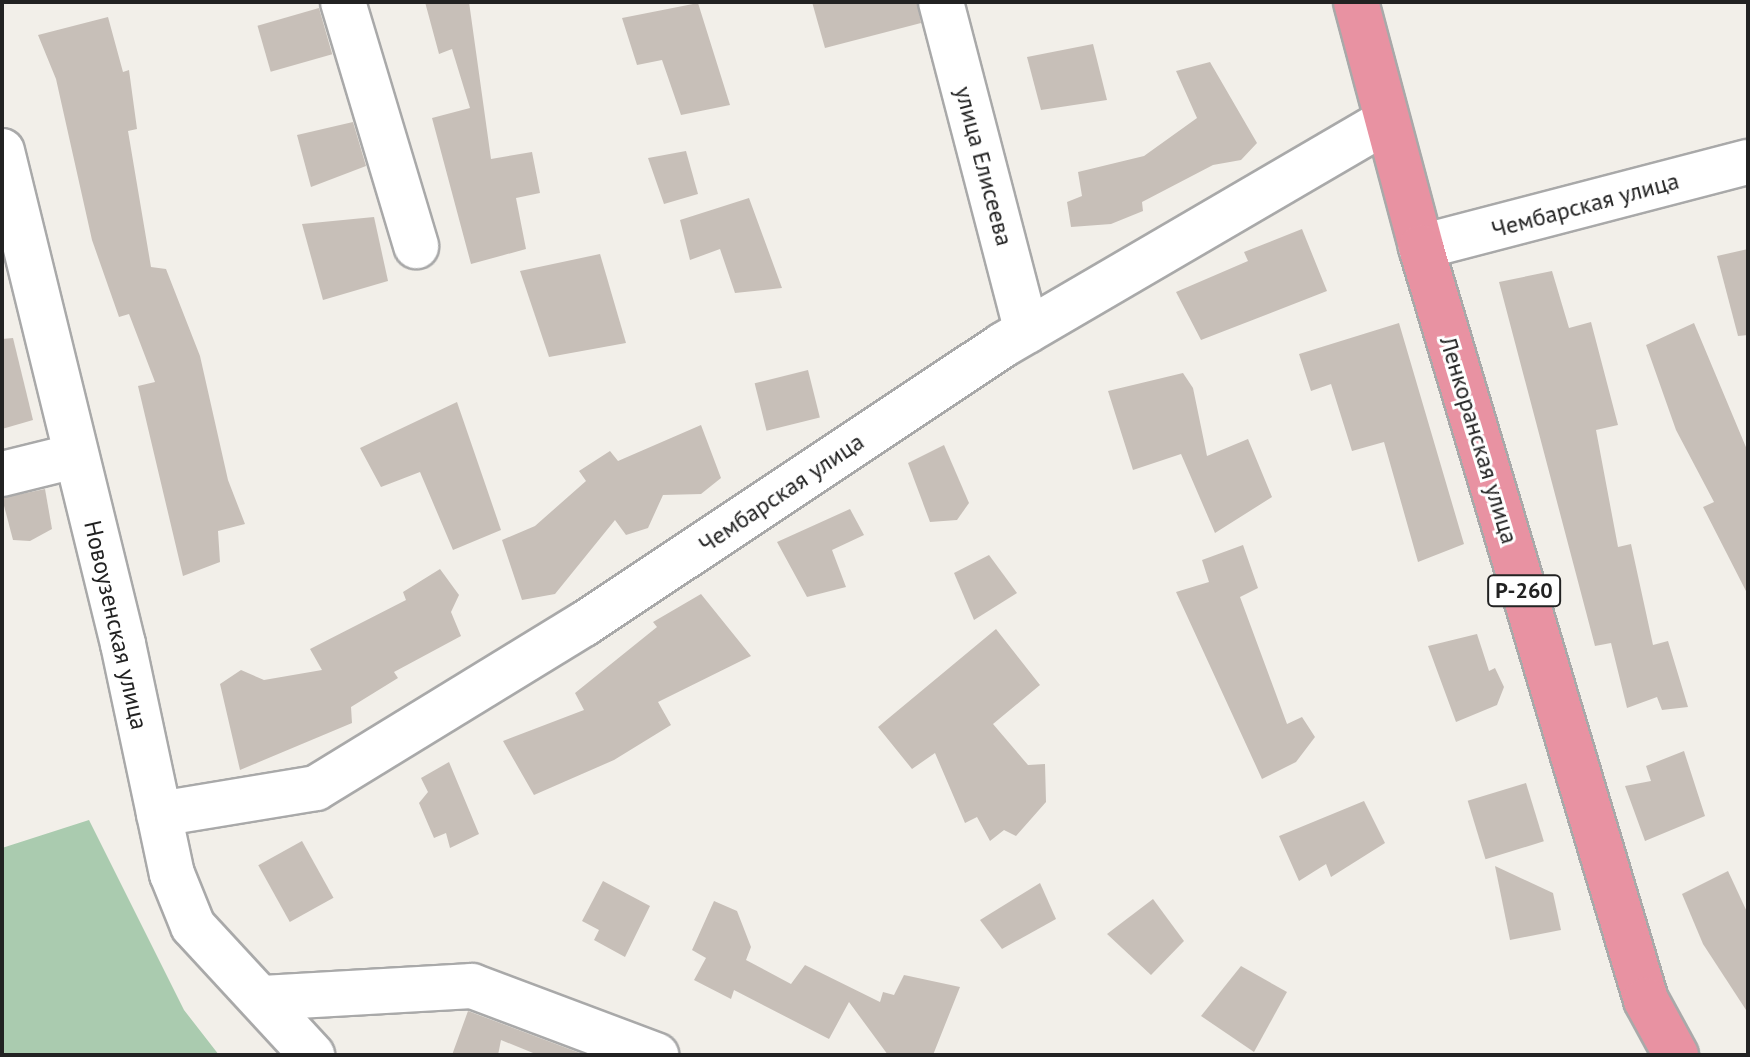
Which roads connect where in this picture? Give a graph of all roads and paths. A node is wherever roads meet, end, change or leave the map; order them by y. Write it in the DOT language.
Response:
graph roads {
  1 [pos="343,2"];
  2 [pos="941,2"];
  3 [pos="1356,2"];
  4 [pos="1386,121"];
  5 [pos="2,151"];
  6 [pos="1748,162"];
  7 [pos="416,246"];
  8 [pos="1421,247"];
  9 [pos="1027,331"];
  10 [pos="75,456"];
  11 [pos="2,474"];
  12 [pos="159,814"];
  13 [pos="263,998"];
  14 [pos="312,1055"];
  15 [pos="656,1055"];
  16 [pos="1676,1055"];
  1 -- 7 [label="street"];
  2 -- 9 [label="street, улица Елисеева"];
  3 -- 4 [label="highway, Ленкоранская улица / Р-260"];
  4 -- 8 [label="highway, Ленкоранская улица / Р-260"];
  4 -- 9 [label="street, Чембарская улица"];
  5 -- 10 [label="street, Новоузенская улица"];
  6 -- 8 [label="street, Чембарская улица"];
  8 -- 16 [label="highway, Ленкоранская улица / Р-260"];
  9 -- 12 [label="street, Чембарская улица"];
  10 -- 11 [label="street"];
  10 -- 12 [label="street, Новоузенская улица"];
  12 -- 13 [label="street, Новоузенская улица"];
  13 -- 14 [label="street, Новоузенская улица"];
  13 -- 15 [label="street"];
}
